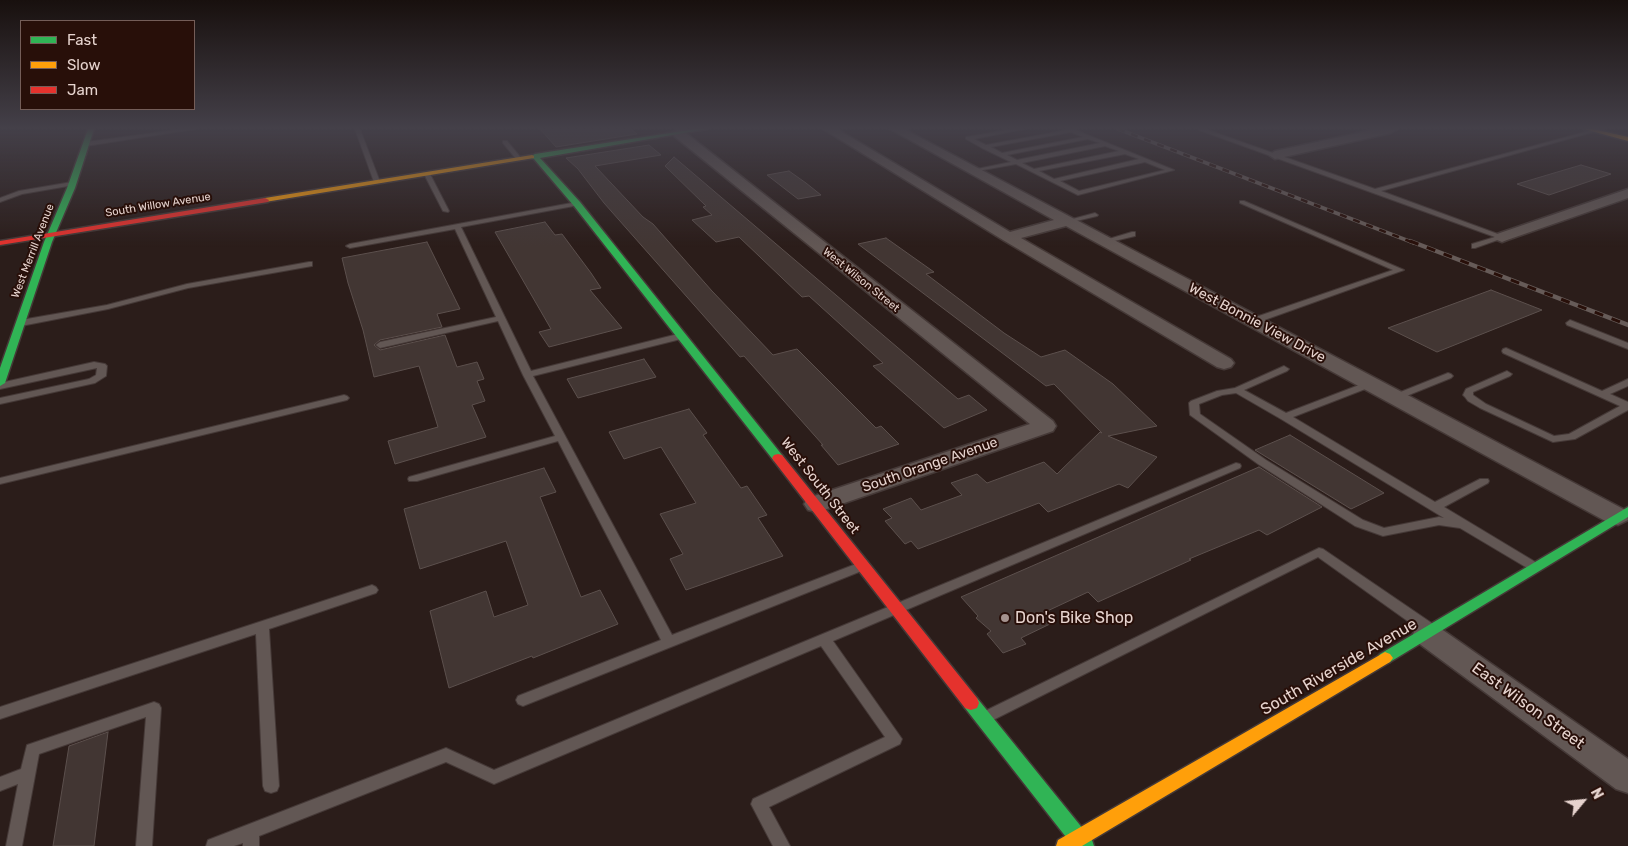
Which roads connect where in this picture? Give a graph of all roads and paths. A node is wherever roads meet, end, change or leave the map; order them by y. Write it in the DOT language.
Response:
graph roads {
  1 [pos="77,168"];
  2 [pos="372,168"];
  3 [pos="461,168"];
  4 [pos="546,168"];
  5 [pos="722,168"];
  6 [pos="894,168"];
  7 [pos="969,168"];
  8 [pos="987,168"];
  9 [pos="1027,168"];
  10 [pos="1044,168"];
  11 [pos="1107,168"];
  12 [pos="1166,168"];
  13 [pos="1312,168"];
  14 [pos="1455,168"];
  15 [pos="974,171"];
  16 [pos="1032,171"];
  17 [pos="427,174"];
  18 [pos="1052,181"];
  19 [pos="377,182"];
  20 [pos="72,184"];
  21 [pos="1375,191"];
  22 [pos="1628,193"];
  23 [pos="0,200"];
  24 [pos="1242,202"];
  25 [pos="577,204"];
  26 [pos="446,210"];
  27 [pos="1095,215"];
  28 [pos="1068,221"];
  29 [pos="458,226"];
  30 [pos="52,234"];
  31 [pos="1132,234"];
  32 [pos="1008,237"];
  33 [pos="1502,237"];
  34 [pos="1106,241"];
  35 [pos="0,243"];
  36 [pos="350,246"];
  37 [pos="1475,246"];
  38 [pos="309,264"];
  39 [pos="501,318"];
  40 [pos="1254,321"];
  41 [pos="20,323"];
  42 [pos="1570,323"];
  43 [pos="682,336"];
  44 [pos="380,345"];
  45 [pos="1628,346"];
  46 [pos="6,350"];
  47 [pos="1506,351"];
  48 [pos="1224,363"];
  49 [pos="1284,369"];
  50 [pos="1507,374"];
  51 [pos="528,375"];
  52 [pos="1448,376"];
  53 [pos="1628,382"];
  54 [pos="0,384"];
  55 [pos="1370,384"];
  56 [pos="1237,390"];
  57 [pos="1602,394"];
  58 [pos="344,398"];
  59 [pos="1396,398"];
  60 [pos="0,401"];
  61 [pos="1628,406"];
  62 [pos="1285,417"];
  63 [pos="1045,426"];
  64 [pos="561,437"];
  65 [pos="1236,466"];
  66 [pos="413,479"];
  67 [pos="0,481"];
  68 [pos="1484,481"];
  69 [pos="816,504"];
  70 [pos="1435,507"];
  71 [pos="1623,514"];
  72 [pos="1463,524"];
  73 [pos="864,565"];
  74 [pos="1536,567"];
  75 [pos="372,590"];
  76 [pos="897,608"];
  77 [pos="262,627"];
  78 [pos="1429,632"];
  79 [pos="824,639"];
  80 [pos="669,642"];
  81 [pos="523,700"];
  82 [pos="0,713"];
  83 [pos="985,718"];
  84 [pos="28,774"];
  85 [pos="1628,778"];
  86 [pos="0,784"];
  87 [pos="271,786"];
  88 [pos="251,839"];
  89 [pos="1082,842"];
  90 [pos="14,846"];
  91 [pos="144,846"];
  92 [pos="214,846"];
  93 [pos="782,846"];
  94 [pos="1064,846"];
  1 -- 20 [label="street, West Merrill Avenue"];
  2 -- 19 [label="lane"];
  3 -- 17 [label="street, South Willow Avenue"];
  4 -- 25 [label="street, West South Street"];
  5 -- 63 [label="street, West Wilson Street"];
  6 -- 32 [label="street"];
  7 -- 15 [label="street, West Bonnie View Drive"];
  8 -- 15 [label="lane"];
  9 -- 16 [label="lane"];
  10 -- 16 [label="lane"];
  11 -- 18 [label="lane"];
  12 -- 18 [label="lane"];
  13 -- 21 [label="lane"];
  14 -- 21 [label="lane"];
  15 -- 28 [label="street, West Bonnie View Drive"];
  16 -- 18 [label="lane"];
  17 -- 19 [label="street, South Willow Avenue"];
  17 -- 26 [label="lane"];
  19 -- 30 [label="street, South Willow Avenue"];
  20 -- 23 [label="lane"];
  20 -- 30 [label="street, West Merrill Avenue"];
  21 -- 33 [label="lane"];
  22 -- 33 [label="street"];
  24 -- 40 [label="lane"];
  25 -- 29 [label="lane"];
  25 -- 43 [label="street, West South Street"];
  27 -- 28 [label="lane"];
  28 -- 32 [label="street"];
  28 -- 34 [label="street, West Bonnie View Drive"];
  29 -- 36 [label="lane"];
  29 -- 39 [label="lane"];
  30 -- 35 [label="street, South Willow Avenue"];
  30 -- 41 [label="street, West Merrill Avenue"];
  31 -- 34 [label="lane"];
  32 -- 48 [label="street"];
  33 -- 37 [label="lane"];
  34 -- 40 [label="street, West Bonnie View Drive"];
  38 -- 41 [label="lane"];
  39 -- 44 [label="lane"];
  39 -- 51 [label="lane"];
  40 -- 55 [label="street, West Bonnie View Drive"];
  41 -- 46 [label="street, West Merrill Avenue"];
  42 -- 45 [label="lane"];
  43 -- 51 [label="lane"];
  43 -- 69 [label="street, West South Street"];
  46 -- 54 [label="street, West Merrill Avenue"];
  47 -- 57 [label="lane"];
  49 -- 56 [label="lane"];
  50 -- 61 [label="lane"];
  51 -- 64 [label="lane"];
  52 -- 59 [label="lane"];
  53 -- 57 [label="lane"];
  54 -- 60 [label="lane"];
  55 -- 59 [label="street, West Bonnie View Drive"];
  55 -- 62 [label="lane"];
  56 -- 62 [label="lane"];
  56 -- 72 [label="lane"];
  57 -- 61 [label="lane"];
  58 -- 67 [label="lane"];
  59 -- 71 [label="street, West Bonnie View Drive"];
  62 -- 70 [label="lane"];
  63 -- 69 [label="street, South Orange Avenue"];
  64 -- 66 [label="lane"];
  64 -- 80 [label="lane"];
  65 -- 76 [label="lane"];
  68 -- 70 [label="lane"];
  69 -- 73 [label="street, West South Street"];
  70 -- 72 [label="lane"];
  71 -- 74 [label="street, South Riverside Avenue"];
  72 -- 74 [label="lane"];
  73 -- 76 [label="street, West South Street"];
  73 -- 80 [label="lane"];
  74 -- 78 [label="street, South Riverside Avenue"];
  75 -- 77 [label="lane"];
  76 -- 79 [label="lane"];
  76 -- 83 [label="street, West South Street"];
  77 -- 82 [label="lane"];
  77 -- 87 [label="lane"];
  78 -- 83 [label="lane"];
  78 -- 85 [label="street, East Wilson Street"];
  78 -- 89 [label="street, South Riverside Avenue"];
  79 -- 88 [label="lane"];
  79 -- 93 [label="lane"];
  80 -- 81 [label="lane"];
  83 -- 89 [label="street, West South Street"];
  84 -- 86 [label="lane"];
  84 -- 90 [label="lane"];
  84 -- 91 [label="lane"];
  88 -- 92 [label="lane"];
  89 -- 94 [label="street, South Riverside Avenue"];
}
